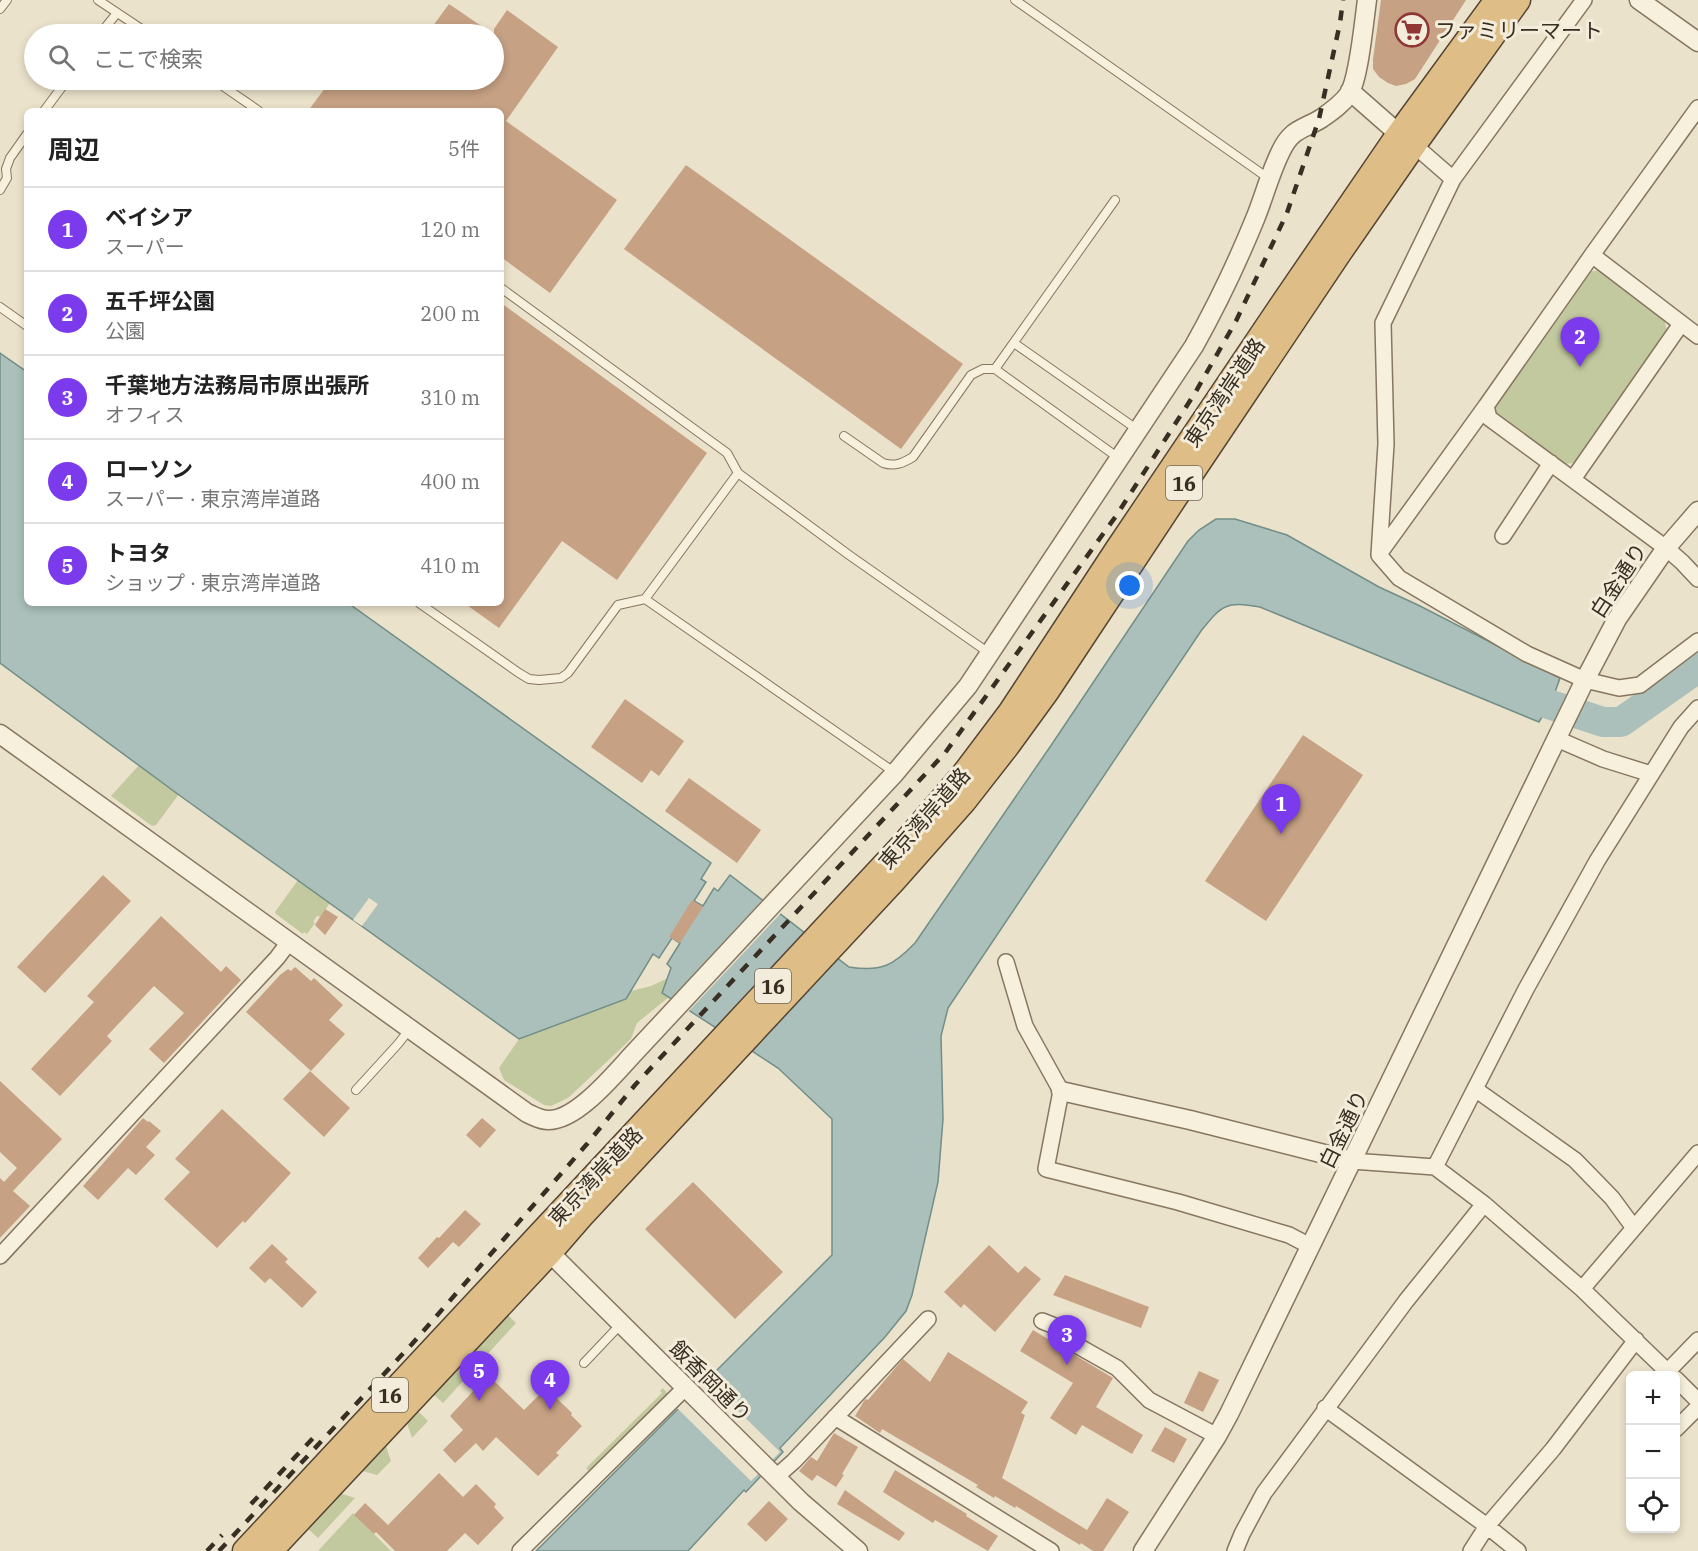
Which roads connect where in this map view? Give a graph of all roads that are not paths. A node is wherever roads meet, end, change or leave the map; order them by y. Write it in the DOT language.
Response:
graph roads {
  1 [pos="7,0"];
  2 [pos="98,0"];
  3 [pos="1014,0"];
  4 [pos="1367,0"];
  5 [pos="1497,0"];
  6 [pos="1518,0"];
  7 [pos="1584,0"];
  8 [pos="1639,0"];
  9 [pos="0,9"];
  10 [pos="117,12"];
  11 [pos="108,24"];
  12 [pos="134,24"];
  13 [pos="1698,42"];
  14 [pos="60,90"];
  15 [pos="229,90"];
  16 [pos="1350,92"];
  17 [pos="46,108"];
  18 [pos="255,108"];
  19 [pos="1698,108"];
  20 [pos="24,138"];
  21 [pos="1406,140"];
  22 [pos="1269,179"];
  23 [pos="1453,179"];
  24 [pos="1,185"];
  25 [pos="1115,200"];
  26 [pos="1592,255"];
  27 [pos="504,290"];
  28 [pos="0,307"];
  29 [pos="24,324"];
  30 [pos="1681,324"];
  31 [pos="1698,336"];
  32 [pos="1014,343"];
  33 [pos="995,369"];
  34 [pos="1486,406"];
  35 [pos="1139,431"];
  36 [pos="844,436"];
  37 [pos="1120,459"];
  38 [pos="1551,463"];
  39 [pos="738,473"];
  40 [pos="1573,479"];
  41 [pos="1698,511"];
  42 [pos="1503,536"];
  43 [pos="1666,548"];
  44 [pos="1379,555"];
  45 [pos="1698,579"];
  46 [pos="645,599"];
  47 [pos="423,606"];
  48 [pos="1698,641"];
  49 [pos="990,654"];
  50 [pos="1586,680"];
  51 [pos="1698,708"];
  52 [pos="0,734"];
  53 [pos="1557,739"];
  54 [pos="895,773"];
  55 [pos="1651,774"];
  56 [pos="289,942"];
  57 [pos="1006,962"];
  58 [pos="410,1029"];
  59 [pos="1475,1089"];
  60 [pos="357,1090"];
  61 [pos="1061,1091"];
  62 [pos="1698,1153"];
  63 [pos="1352,1161"];
  64 [pos="1435,1167"];
  65 [pos="1484,1204"];
  66 [pos="1634,1228"];
  67 [pos="543,1246"];
  68 [pos="1311,1246"];
  69 [pos="0,1256"];
  70 [pos="1582,1289"];
  71 [pos="928,1319"];
  72 [pos="1042,1321"];
  73 [pos="622,1323"];
  74 [pos="1636,1340"];
  75 [pos="1698,1341"];
  76 [pos="585,1363"];
  77 [pos="1668,1371"];
  78 [pos="1675,1371"];
  79 [pos="1680,1383"];
  80 [pos="689,1390"];
  81 [pos="1698,1401"];
  82 [pos="1698,1407"];
  83 [pos="1325,1408"];
  84 [pos="835,1417"];
  85 [pos="1680,1425"];
  86 [pos="1217,1436"];
  87 [pos="771,1472"];
  88 [pos="1487,1526"];
  89 [pos="245,1551"];
  90 [pos="270,1551"];
  91 [pos="520,1551"];
  92 [pos="858,1551"];
  93 [pos="1051,1551"];
  94 [pos="1143,1551"];
  95 [pos="1235,1551"];
  96 [pos="1471,1551"];
  97 [pos="1518,1551"];
  1 -- 9 [label="lane"];
  2 -- 10 [label="lane"];
  3 -- 22 [label="lane"];
  4 -- 16 [label="street"];
  5 -- 21 [label="highway, 東京湾岸道路 / 16"];
  6 -- 21 [label="highway, 東京湾岸道路 / 16"];
  7 -- 23 [label="street"];
  8 -- 13 [label="street"];
  10 -- 11 [label="lane"];
  10 -- 12 [label="lane"];
  14 -- 17 [label="lane"];
  15 -- 18 [label="lane"];
  16 -- 21 [label="street"];
  16 -- 22 [label="street"];
  19 -- 26 [label="street"];
  20 -- 24 [label="lane"];
  21 -- 23 [label="street"];
  21 -- 67 [label="highway, 東京湾岸道路 / 16"];
  22 -- 35 [label="street"];
  23 -- 44 [label="street"];
  25 -- 32 [label="lane"];
  26 -- 30 [label="street"];
  26 -- 34 [label="street"];
  27 -- 39 [label="lane"];
  28 -- 29 [label="lane"];
  30 -- 31 [label="street"];
  30 -- 40 [label="street"];
  32 -- 33 [label="lane"];
  32 -- 35 [label="lane"];
  33 -- 36 [label="lane"];
  33 -- 37 [label="lane"];
  34 -- 38 [label="street"];
  34 -- 44 [label="street"];
  35 -- 37 [label="street"];
  37 -- 49 [label="street"];
  38 -- 40 [label="street"];
  38 -- 42 [label="street"];
  39 -- 46 [label="lane"];
  39 -- 49 [label="lane"];
  40 -- 43 [label="street"];
  41 -- 43 [label="street, 白金通り"];
  43 -- 45 [label="street"];
  43 -- 50 [label="street, 白金通り"];
  44 -- 50 [label="street"];
  46 -- 47 [label="lane"];
  46 -- 54 [label="lane"];
  48 -- 50 [label="street"];
  49 -- 54 [label="street"];
  50 -- 53 [label="street, 白金通り"];
  51 -- 55 [label="street"];
  52 -- 56 [label="street"];
  53 -- 55 [label="street"];
  53 -- 63 [label="street, 白金通り"];
  54 -- 58 [label="street"];
  55 -- 59 [label="street"];
  56 -- 58 [label="street"];
  56 -- 69 [label="street"];
  57 -- 61 [label="street"];
  58 -- 60 [label="lane"];
  59 -- 64 [label="street"];
  59 -- 66 [label="street"];
  61 -- 63 [label="street"];
  61 -- 68 [label="street"];
  62 -- 66 [label="street"];
  63 -- 64 [label="street"];
  63 -- 68 [label="street, 白金通り"];
  64 -- 65 [label="street"];
  65 -- 70 [label="street"];
  65 -- 83 [label="street"];
  66 -- 70 [label="street"];
  67 -- 73 [label="street, 飯香岡通り"];
  67 -- 89 [label="highway, 東京湾岸道路 / 16"];
  67 -- 90 [label="highway, 東京湾岸道路 / 16"];
  68 -- 86 [label="street, 白金通り"];
  70 -- 74 [label="street"];
  71 -- 84 [label="street"];
  72 -- 86 [label="street"];
  73 -- 76 [label="lane"];
  73 -- 80 [label="street, 飯香岡通り"];
  74 -- 77 [label="street"];
  74 -- 88 [label="street"];
  75 -- 78 [label="street"];
  79 -- 81 [label="street"];
  80 -- 87 [label="street, 飯香岡通り"];
  80 -- 91 [label="street"];
  82 -- 85 [label="street"];
  83 -- 88 [label="street"];
  83 -- 95 [label="street"];
  84 -- 87 [label="street"];
  84 -- 93 [label="street"];
  86 -- 94 [label="street, 白金通り"];
  87 -- 92 [label="street, 飯香岡通り"];
  88 -- 96 [label="street"];
  88 -- 97 [label="street"];
}
